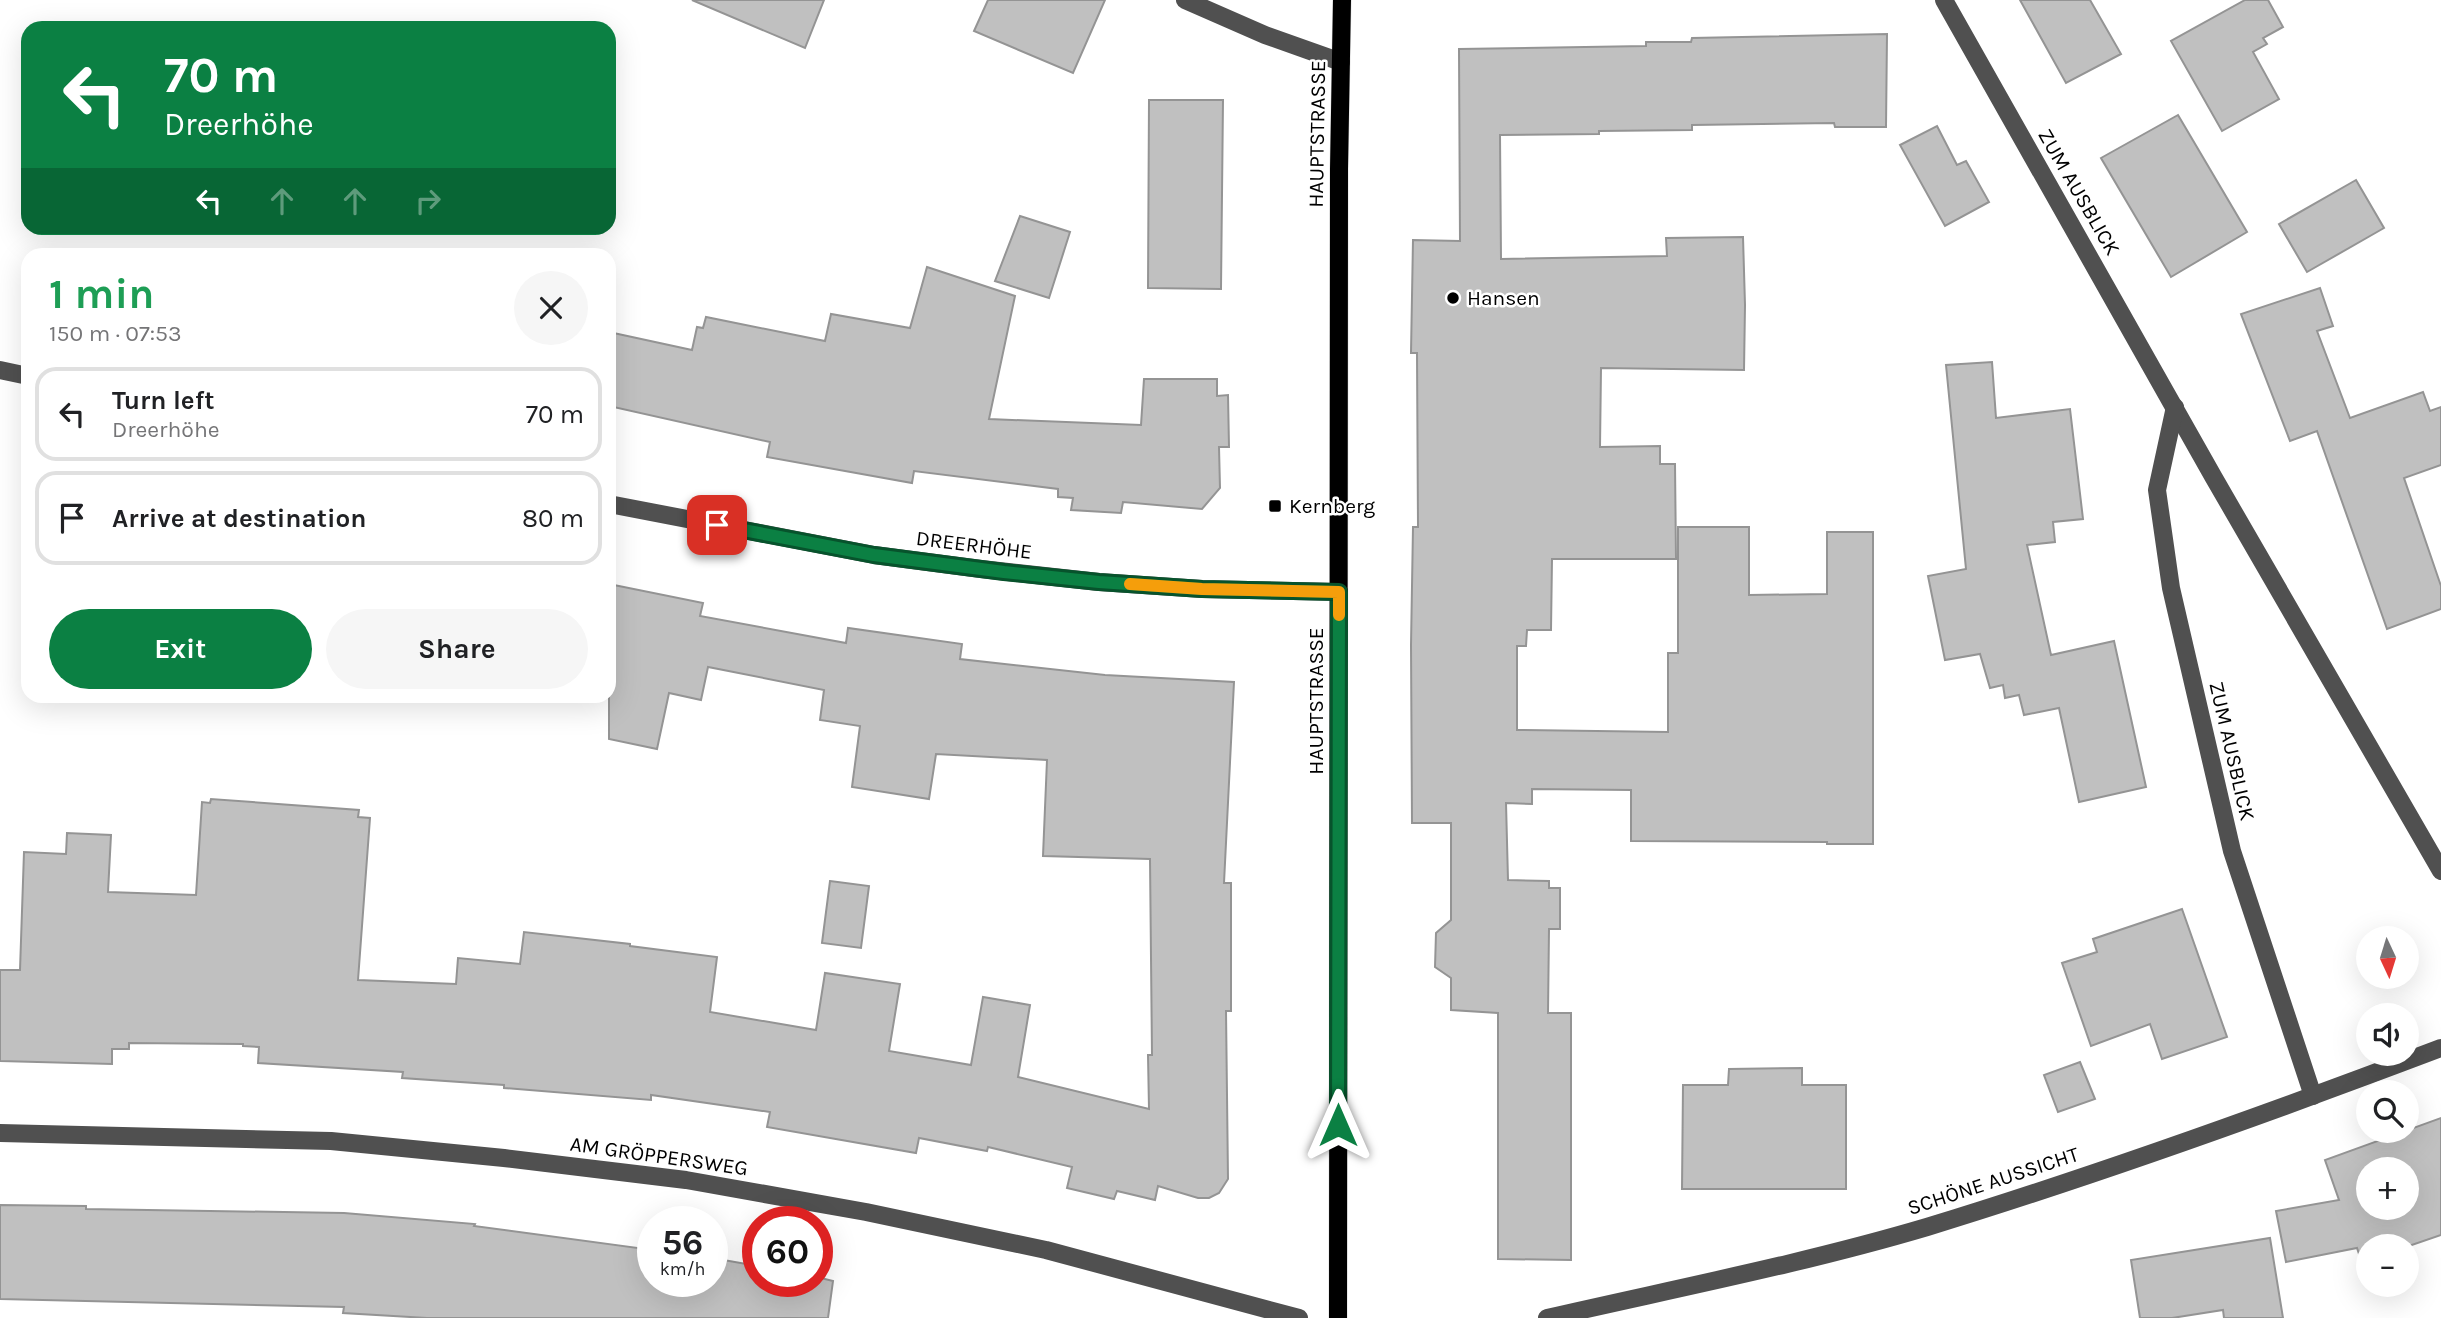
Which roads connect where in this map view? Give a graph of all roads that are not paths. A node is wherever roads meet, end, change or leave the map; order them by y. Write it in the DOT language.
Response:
graph roads {
  1 [pos="1185,0"];
  2 [pos="1342,0"];
  3 [pos="1944,0"];
  4 [pos="1341,62"];
  5 [pos="0,370"];
  6 [pos="21,374"];
  7 [pos="2175,407"];
  8 [pos="616,505"];
  9 [pos="1339,592"];
  10 [pos="2441,871"];
  11 [pos="2441,1048"];
  12 [pos="2313,1096"];
  13 [pos="0,1133"];
  14 [pos="1299,1318"];
  15 [pos="1338,1318"];
  16 [pos="1547,1318"];
  1 -- 4 [label="street"];
  2 -- 4 [label="main road, HAUPTSTRASSE"];
  3 -- 7 [label="street, ZUM AUSBLICK"];
  4 -- 9 [label="main road, HAUPTSTRASSE"];
  5 -- 6 [label="street"];
  7 -- 10 [label="street, ZUM AUSBLICK"];
  7 -- 12 [label="street, ZUM AUSBLICK"];
  8 -- 9 [label="street, DREERHÖHE"];
  9 -- 15 [label="main road, HAUPTSTRASSE"];
  11 -- 12 [label="street, SCHÖNE AUSSICHT"];
  12 -- 16 [label="street, SCHÖNE AUSSICHT"];
  13 -- 14 [label="street, AM GRÖPPERSWEG"];
}
